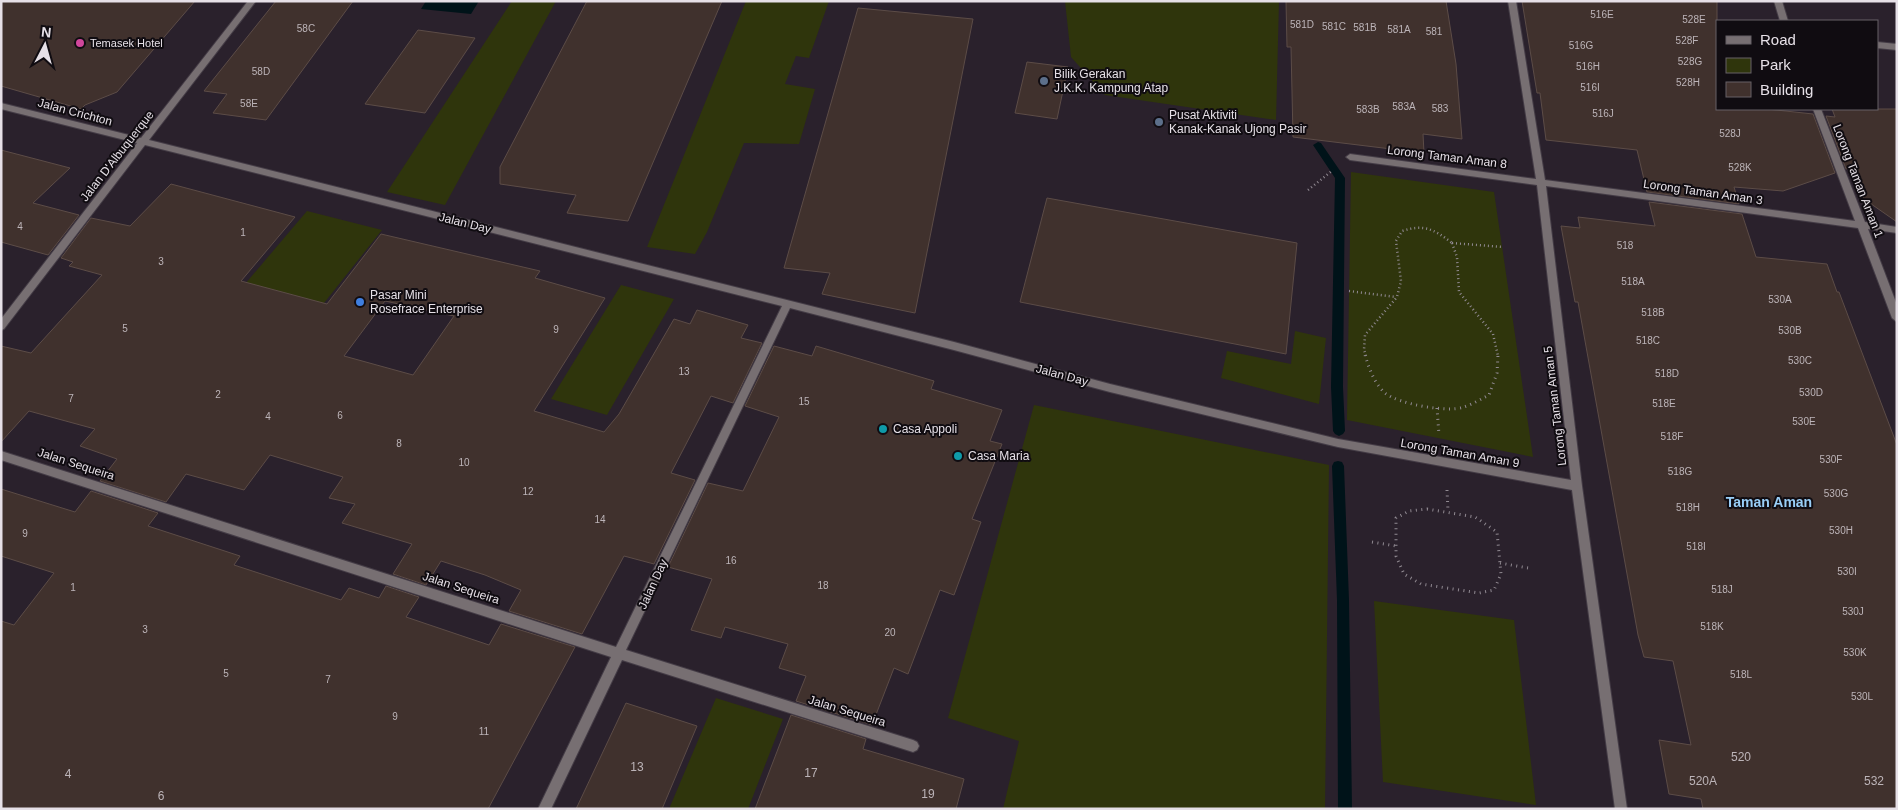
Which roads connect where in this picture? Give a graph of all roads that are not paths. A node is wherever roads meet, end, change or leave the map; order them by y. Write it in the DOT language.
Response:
graph roads {
  1 [pos="252,1"];
  2 [pos="1512,1"];
  3 [pos="1778,1"];
  4 [pos="1784,20"];
  5 [pos="1878,45"];
  6 [pos="1897,47"];
  7 [pos="1,106"];
  8 [pos="1817,110"];
  9 [pos="143,142"];
  10 [pos="1350,158"];
  11 [pos="1540,182"];
  12 [pos="1862,226"];
  13 [pos="1897,230"];
  14 [pos="786,305"];
  15 [pos="1897,318"];
  16 [pos="1,326"];
  17 [pos="1338,443"];
  18 [pos="1,455"];
  19 [pos="1577,486"];
  20 [pos="620,654"];
  21 [pos="914,746"];
  22 [pos="544,809"];
  23 [pos="1621,809"];
  1 -- 9 [label="street, Jalan D'Albuquerque"];
  2 -- 11 [label="street, Lorong Taman Aman 5"];
  3 -- 4 [label="street"];
  5 -- 6 [label="street"];
  7 -- 9 [label="street, Jalan Crichton"];
  8 -- 12 [label="street, Lorong Taman Aman 1"];
  9 -- 14 [label="street, Jalan Day"];
  9 -- 16 [label="street, Jalan D'Albuquerque"];
  10 -- 11 [label="street, Lorong Taman Aman 8"];
  11 -- 12 [label="street, Lorong Taman Aman 3"];
  11 -- 19 [label="street, Lorong Taman Aman 5"];
  12 -- 13 [label="street, Lorong Taman Aman 3"];
  12 -- 15 [label="street, Lorong Taman Aman 1"];
  14 -- 17 [label="street, Jalan Day"];
  14 -- 20 [label="street, Jalan Day"];
  17 -- 19 [label="street, Lorong Taman Aman 9"];
  18 -- 20 [label="street, Jalan Sequeira"];
  19 -- 23 [label="street, Lorong Taman Aman 5"];
  20 -- 21 [label="street, Jalan Sequeira"];
  20 -- 22 [label="street, Jalan Day"];
}
